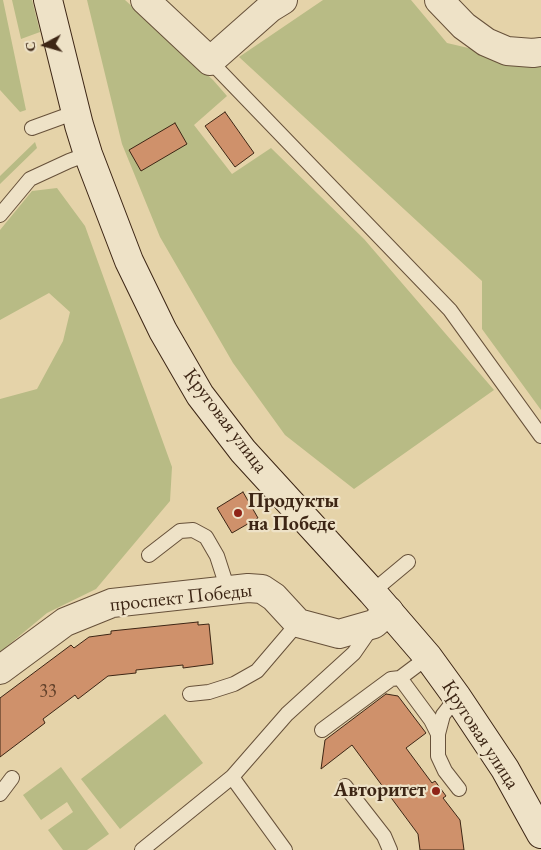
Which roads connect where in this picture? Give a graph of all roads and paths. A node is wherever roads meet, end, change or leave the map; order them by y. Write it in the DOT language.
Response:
graph roads {
  1 [pos="48,0"];
  2 [pos="145,0"];
  3 [pos="283,0"];
  4 [pos="439,0"];
  5 [pos="541,52"];
  6 [pos="210,61"];
  7 [pos="76,112"];
  8 [pos="32,128"];
  9 [pos="88,154"];
  10 [pos="0,215"];
  11 [pos="541,436"];
  12 [pos="149,555"];
  13 [pos="408,562"];
  14 [pos="228,590"];
  15 [pos="378,609"];
  16 [pos="298,623"];
  17 [pos="428,657"];
  18 [pos="0,670"];
  19 [pos="400,678"];
  20 [pos="190,694"];
  21 [pos="457,697"];
  22 [pos="322,730"];
  23 [pos="438,734"];
  24 [pos="232,777"];
  25 [pos="12,778"];
  26 [pos="345,786"];
  27 [pos="459,789"];
  28 [pos="0,794"];
  29 [pos="541,834"];
  30 [pos="142,850"];
  31 [pos="284,850"];
  32 [pos="390,850"];
  1 -- 7 [label="street, Круговая улица"];
  2 -- 6 [label="street"];
  3 -- 6 [label="street"];
  4 -- 5 [label="street"];
  6 -- 11 [label="lane"];
  7 -- 8 [label="lane"];
  7 -- 9 [label="street, Круговая улица"];
  9 -- 10 [label="lane"];
  9 -- 15 [label="street, Круговая улица"];
  12 -- 14 [label="lane"];
  13 -- 15 [label="lane"];
  14 -- 16 [label="street, проспект Победы"];
  14 -- 18 [label="street, проспект Победы"];
  15 -- 16 [label="street"];
  15 -- 17 [label="street, Круговая улица"];
  15 -- 24 [label="lane"];
  16 -- 20 [label="lane"];
  17 -- 19 [label="lane"];
  17 -- 21 [label="street, Круговая улица"];
  19 -- 22 [label="lane"];
  19 -- 23 [label="lane"];
  21 -- 23 [label="lane"];
  21 -- 29 [label="street, Круговая улица"];
  23 -- 27 [label="lane"];
  24 -- 30 [label="lane"];
  24 -- 31 [label="lane"];
  25 -- 28 [label="lane"];
  26 -- 32 [label="lane"];
}
